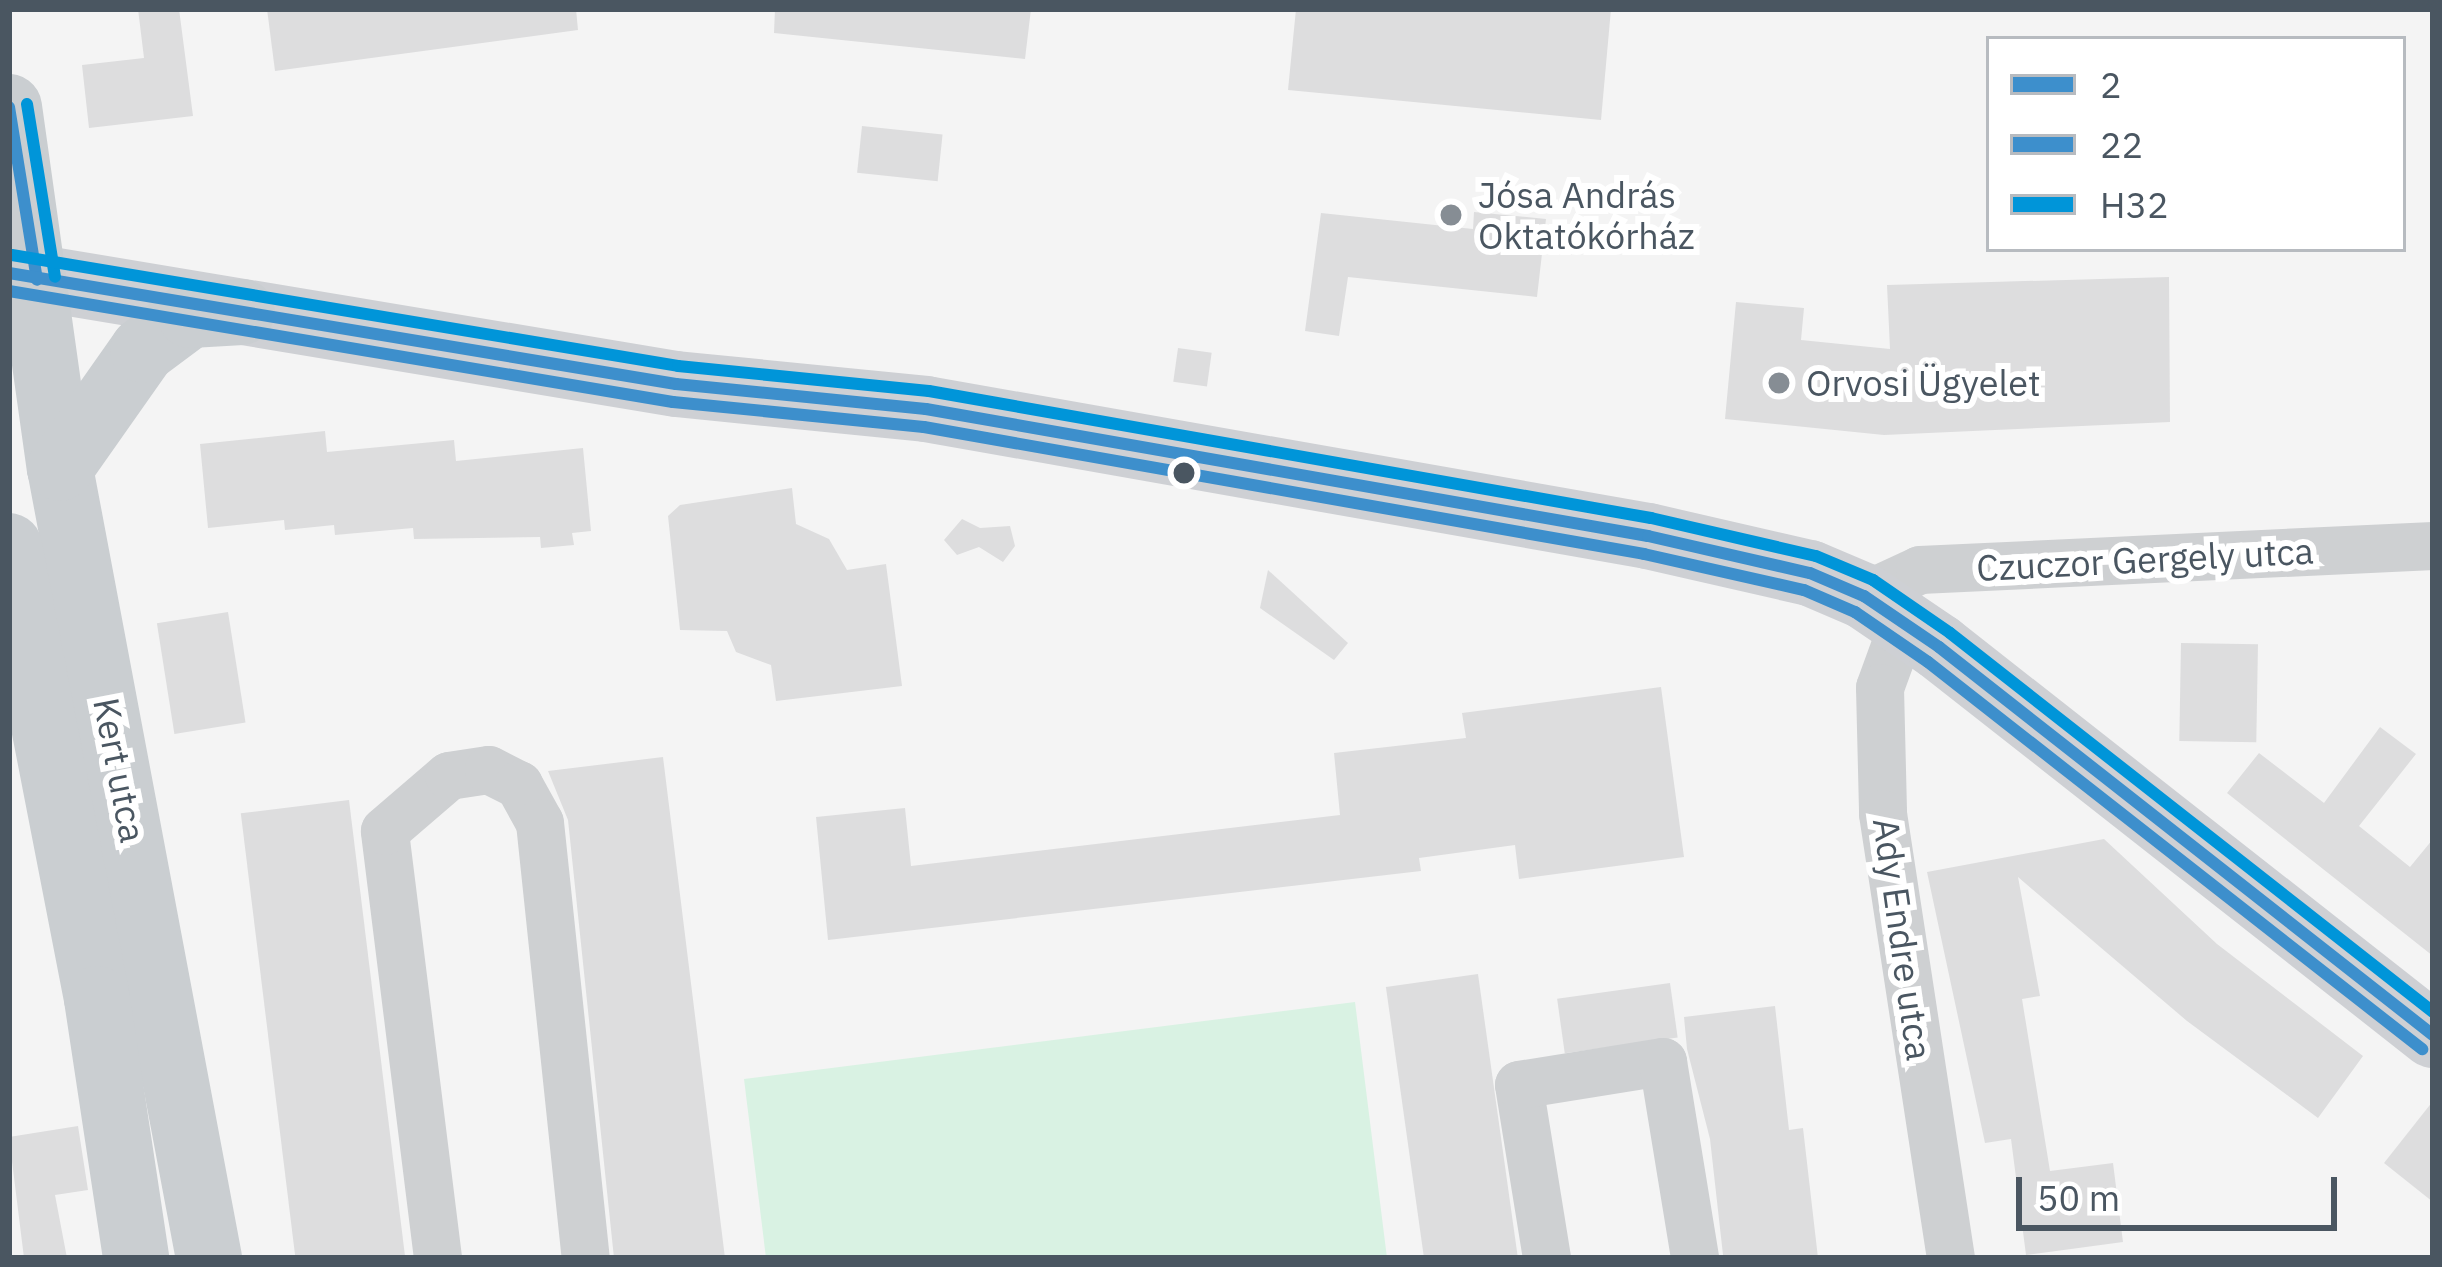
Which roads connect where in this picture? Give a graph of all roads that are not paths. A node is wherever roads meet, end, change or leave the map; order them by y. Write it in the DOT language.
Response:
graph roads {
  1 [pos="9,107"];
  2 [pos="23,276"];
  3 [pos="242,312"];
  4 [pos="60,467"];
  5 [pos="2433,546"];
  6 [pos="9,547"];
  7 [pos="1884,609"];
  8 [pos="2433,1035"];
  9 [pos="136,1258"];
  10 [pos="209,1258"];
  11 [pos="438,1258"];
  12 [pos="586,1258"];
  13 [pos="1546,1258"];
  14 [pos="1695,1258"];
  15 [pos="1951,1258"];
  1 -- 2 [label="main road, Kert utca"];
  2 -- 3 [label="main road"];
  2 -- 4 [label="main road, Kert utca"];
  3 -- 4 [label="main road"];
  3 -- 7 [label="main road"];
  4 -- 10 [label="main road, Kert utca"];
  5 -- 7 [label="street, Czuczor Gergely utca"];
  6 -- 9 [label="main road, Kert utca"];
  7 -- 8 [label="main road"];
  7 -- 15 [label="street, Ady Endre utca"];
  11 -- 12 [label="street"];
  13 -- 14 [label="street"];
}
